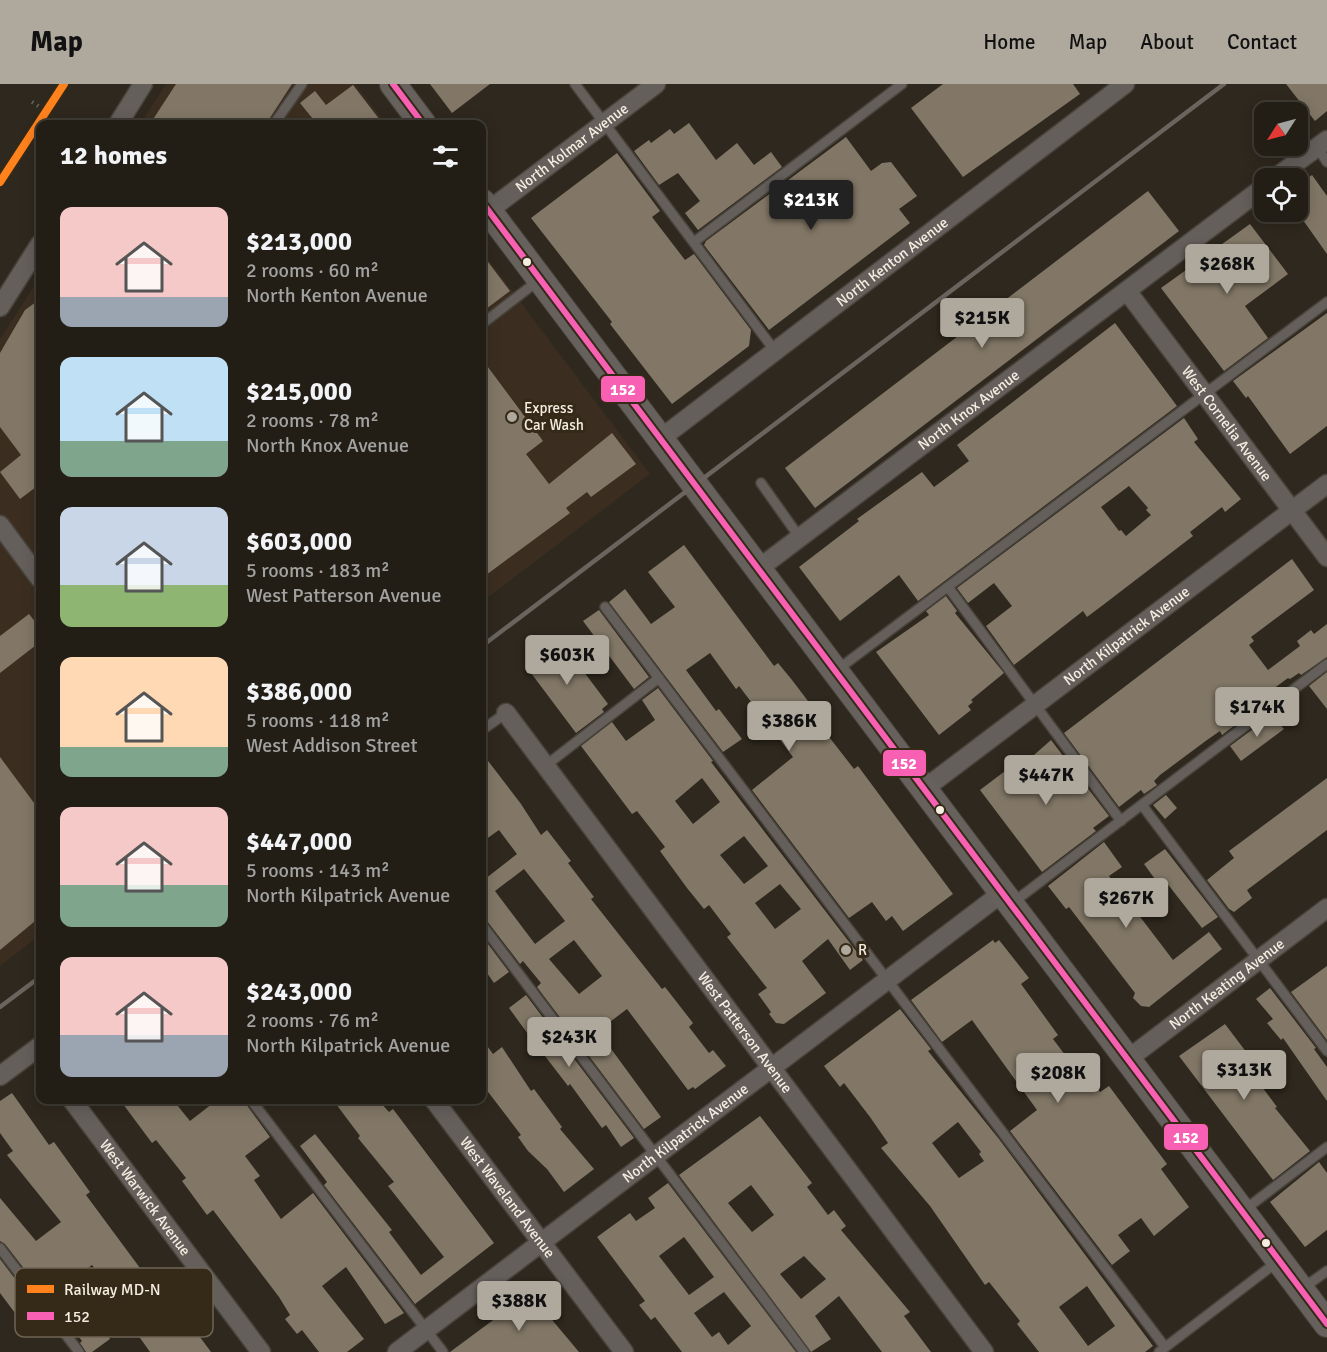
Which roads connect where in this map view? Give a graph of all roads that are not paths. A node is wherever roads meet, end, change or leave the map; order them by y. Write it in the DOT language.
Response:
graph roads {
  1 [pos="143,84"];
  2 [pos="302,84"];
  3 [pos="393,84"];
  4 [pos="575,84"];
  5 [pos="656,84"];
  6 [pos="902,84"];
  7 [pos="1117,87"];
  8 [pos="120,120"];
  9 [pos="277,120"];
  10 [pos="420,120"];
  11 [pos="604,123"];
  12 [pos="1324,150"];
  13 [pos="1292,168"];
  14 [pos="1254,195"];
  15 [pos="486,205"];
  16 [pos="486,207"];
  17 [pos="694,243"];
  18 [pos="36,250"];
  19 [pos="540,280"];
  20 [pos="1126,291"];
  21 [pos="1327,302"];
  22 [pos="0,308"];
  23 [pos="486,321"];
  24 [pos="775,351"];
  25 [pos="1204,394"];
  26 [pos="660,439"];
  27 [pos="760,483"];
  28 [pos="1327,484"];
  29 [pos="1292,510"];
  30 [pos="0,525"];
  31 [pos="800,538"];
  32 [pos="1327,557"];
  33 [pos="758,569"];
  34 [pos="36,574"];
  35 [pos="948,587"];
  36 [pos="605,607"];
  37 [pos="1327,664"];
  38 [pos="836,671"];
  39 [pos="659,678"];
  40 [pos="1036,705"];
  41 [pos="506,713"];
  42 [pos="486,727"];
  43 [pos="545,766"];
  44 [pos="924,789"];
  45 [pos="1142,805"];
  46 [pos="1121,821"];
  47 [pos="1007,898"];
  48 [pos="1327,908"];
  49 [pos="486,930"];
  50 [pos="1258,960"];
  51 [pos="887,980"];
  52 [pos="1327,1050"];
  53 [pos="36,1052"];
  54 [pos="1128,1059"];
  55 [pos="771,1068"];
  56 [pos="0,1076"];
  57 [pos="75,1104"];
  58 [pos="254,1104"];
  59 [pos="437,1104"];
  60 [pos="1327,1147"];
  61 [pos="656,1156"];
  62 [pos="1242,1211"];
  63 [pos="541,1242"];
  64 [pos="0,1248"];
  65 [pos="1279,1261"];
  66 [pos="15,1268"];
  67 [pos="198,1268"];
  68 [pos="1327,1271"];
  69 [pos="213,1288"];
  70 [pos="1301,1289"];
  71 [pos="1327,1324"];
  72 [pos="426,1330"];
  73 [pos="68,1337"];
  74 [pos="1162,1350"];
  75 [pos="79,1352"];
  76 [pos="261,1352"];
  77 [pos="397,1352"];
  78 [pos="443,1352"];
  79 [pos="624,1352"];
  80 [pos="804,1352"];
  81 [pos="984,1352"];
  1 -- 8 [label="street"];
  2 -- 9 [label="lane"];
  3 -- 10 [label="main road"];
  4 -- 11 [label="lane"];
  5 -- 11 [label="street, North Kolmar Avenue"];
  6 -- 17 [label="lane"];
  7 -- 24 [label="street, North Kenton Avenue"];
  11 -- 15 [label="street, North Kolmar Avenue"];
  11 -- 17 [label="lane"];
  12 -- 13 [label="street"];
  14 -- 20 [label="street, North Knox Avenue"];
  16 -- 19 [label="main road"];
  17 -- 24 [label="lane"];
  18 -- 22 [label="street"];
  19 -- 23 [label="lane"];
  19 -- 26 [label="main road"];
  20 -- 25 [label="street, West Cornelia Avenue"];
  20 -- 31 [label="street, North Knox Avenue"];
  21 -- 25 [label="lane"];
  24 -- 26 [label="street, North Kenton Avenue"];
  25 -- 29 [label="street, West Cornelia Avenue"];
  25 -- 35 [label="lane"];
  26 -- 33 [label="main road"];
  27 -- 31 [label="lane"];
  28 -- 29 [label="street, North Kilpatrick Avenue"];
  29 -- 32 [label="street, West Cornelia Avenue"];
  29 -- 40 [label="street, North Kilpatrick Avenue"];
  30 -- 34 [label="street"];
  31 -- 33 [label="street, North Knox Avenue"];
  33 -- 38 [label="main road"];
  35 -- 38 [label="lane"];
  35 -- 40 [label="lane"];
  36 -- 39 [label="lane"];
  37 -- 45 [label="lane"];
  38 -- 44 [label="main road"];
  39 -- 43 [label="lane"];
  39 -- 51 [label="lane"];
  40 -- 44 [label="street, North Kilpatrick Avenue"];
  40 -- 46 [label="lane"];
  41 -- 42 [label="lane"];
  41 -- 43 [label="street, West Patterson Avenue"];
  43 -- 55 [label="street, West Patterson Avenue"];
  44 -- 47 [label="main road"];
  45 -- 46 [label="lane"];
  45 -- 50 [label="lane"];
  46 -- 47 [label="lane"];
  47 -- 51 [label="street, North Kilpatrick Avenue"];
  47 -- 54 [label="main road"];
  48 -- 50 [label="street, North Keating Avenue"];
  49 -- 61 [label="lane"];
  50 -- 52 [label="lane"];
  50 -- 54 [label="street, North Keating Avenue"];
  51 -- 55 [label="street, North Kilpatrick Avenue"];
  51 -- 74 [label="lane"];
  53 -- 56 [label="street"];
  54 -- 62 [label="main road"];
  55 -- 61 [label="street, North Kilpatrick Avenue"];
  55 -- 81 [label="street, West Patterson Avenue"];
  57 -- 67 [label="street, West Warwick Avenue"];
  58 -- 72 [label="lane"];
  59 -- 63 [label="street, West Waveland Avenue"];
  60 -- 62 [label="lane"];
  61 -- 63 [label="street, North Kilpatrick Avenue"];
  61 -- 80 [label="lane"];
  62 -- 65 [label="main road"];
  63 -- 72 [label="street, North Kilpatrick Avenue"];
  63 -- 79 [label="street, West Waveland Avenue"];
  64 -- 66 [label="lane"];
  65 -- 70 [label="main road"];
  65 -- 74 [label="lane"];
  68 -- 70 [label="lane"];
  69 -- 76 [label="street, West Warwick Avenue"];
  70 -- 71 [label="main road"];
  72 -- 77 [label="street, North Kilpatrick Avenue"];
  72 -- 78 [label="lane"];
  73 -- 75 [label="lane"];
}
